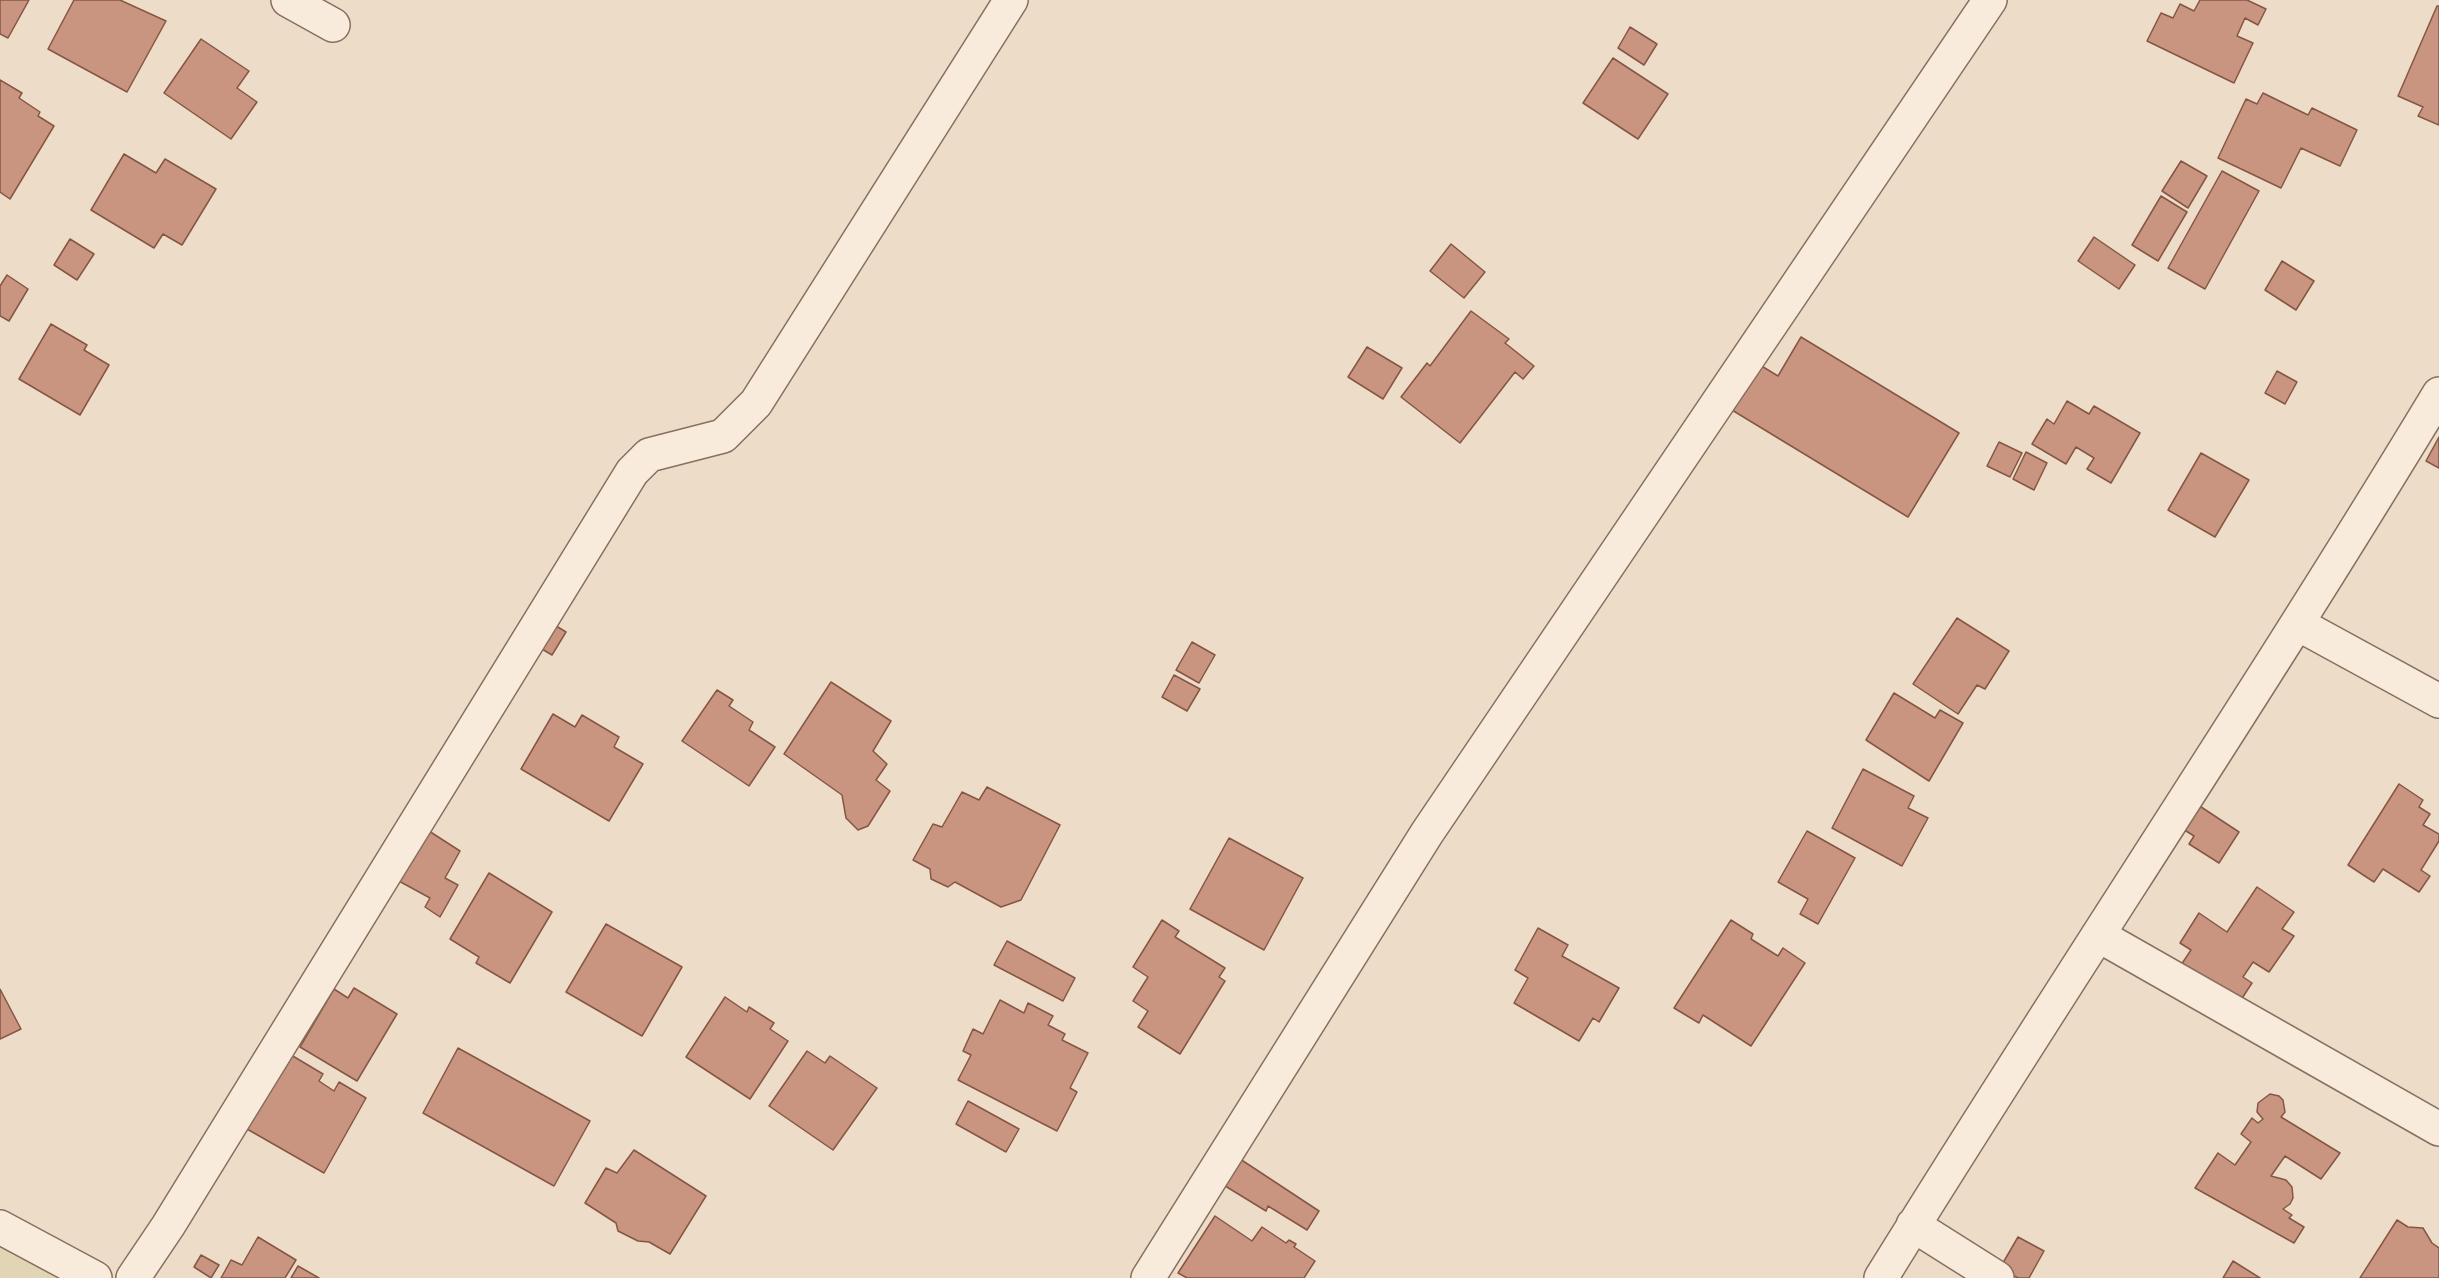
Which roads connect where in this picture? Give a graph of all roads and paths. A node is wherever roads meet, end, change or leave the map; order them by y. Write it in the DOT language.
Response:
graph roads {
  1 [pos="288,0"];
  2 [pos="1011,0"];
  3 [pos="1990,0"];
  4 [pos="333,26"];
  5 [pos="2439,394"];
  6 [pos="2298,624"];
  7 [pos="2439,701"];
  8 [pos="2098,935"];
  9 [pos="2439,1129"];
  10 [pos="1913,1225"];
  11 [pos="0,1227"];
  12 [pos="95,1278"];
  13 [pos="133,1278"];
  14 [pos="1148,1278"];
  15 [pos="1881,1278"];
  16 [pos="1997,1278"];
  1 -- 4 [label="street"];
  2 -- 13 [label="street"];
  3 -- 14 [label="street"];
  5 -- 6 [label="street"];
  6 -- 7 [label="street"];
  6 -- 8 [label="street"];
  8 -- 9 [label="street"];
  8 -- 10 [label="street"];
  10 -- 15 [label="street"];
  10 -- 16 [label="street"];
  11 -- 12 [label="street"];
}
